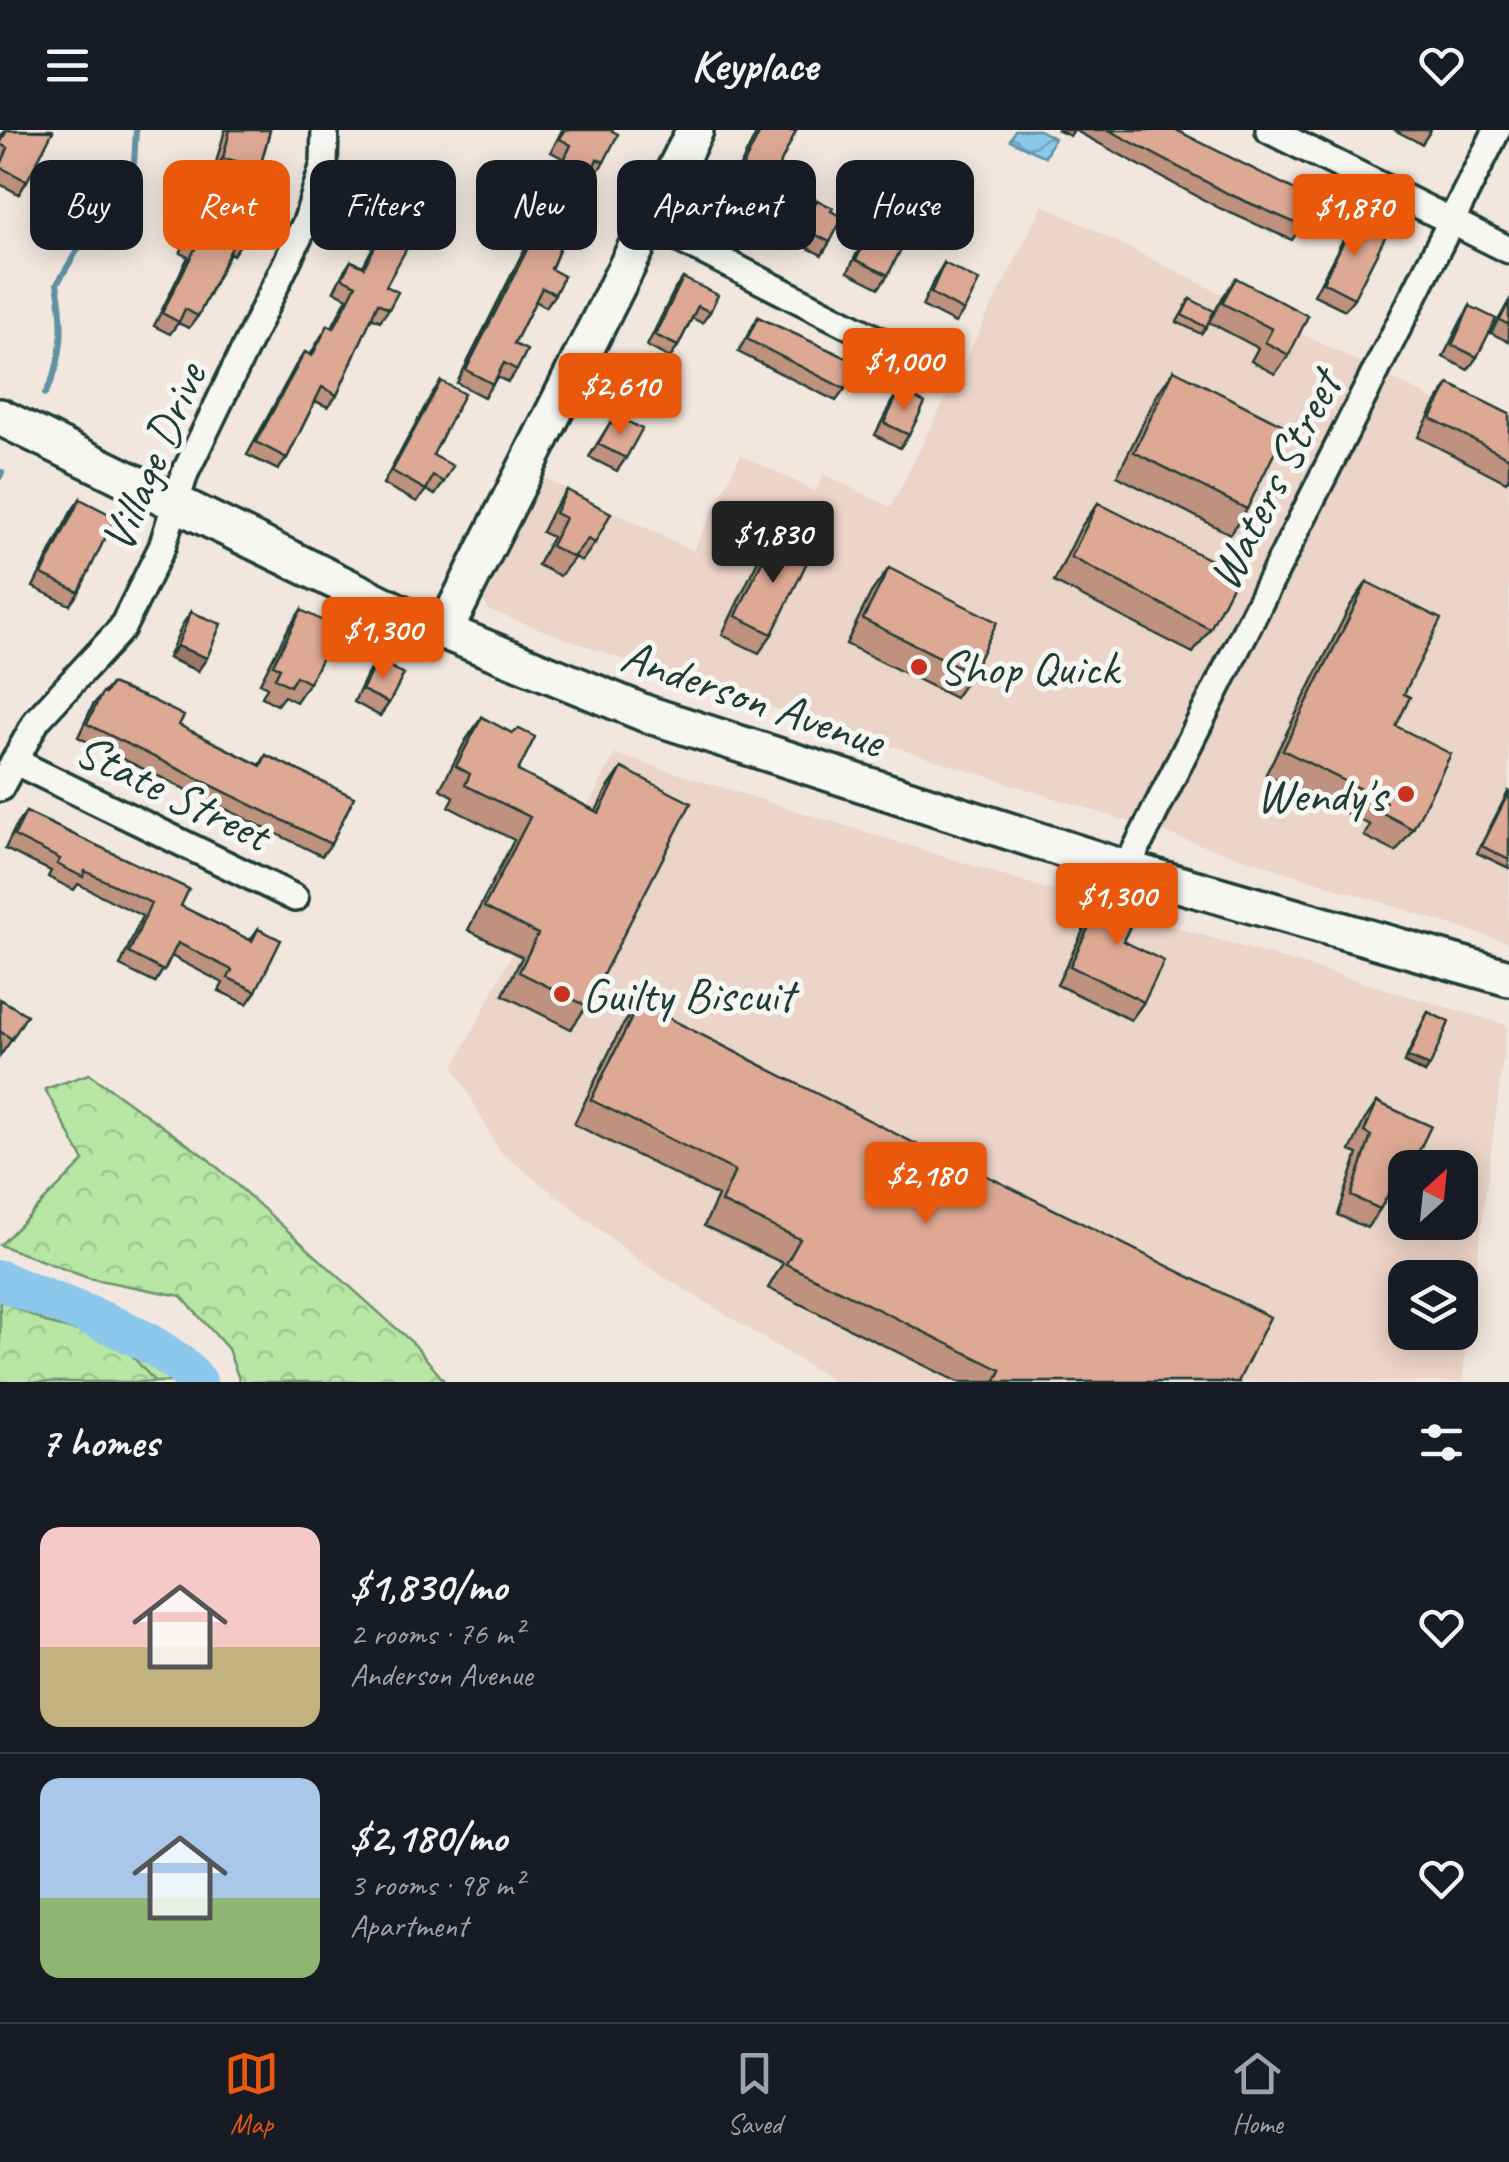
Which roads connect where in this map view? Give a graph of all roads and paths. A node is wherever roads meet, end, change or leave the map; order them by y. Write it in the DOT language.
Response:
graph roads {
  1 [pos="325,130"];
  2 [pos="695,130"];
  3 [pos="1270,130"];
  4 [pos="1496,130"];
  5 [pos="680,160"];
  6 [pos="1451,221"];
  7 [pos="635,250"];
  8 [pos="701,250"];
  9 [pos="1509,250"];
  10 [pos="925,364"];
  11 [pos="0,417"];
  12 [pos="176,506"];
  13 [pos="444,632"];
  14 [pos="14,761"];
  15 [pos="0,788"];
  16 [pos="1126,869"];
  17 [pos="294,898"];
  18 [pos="1509,978"];
  1 -- 12 [label="street, Village Drive"];
  2 -- 5 [label="main road"];
  3 -- 6 [label="street"];
  4 -- 6 [label="street, Waters Street"];
  6 -- 9 [label="street"];
  6 -- 16 [label="street, Waters Street"];
  7 -- 13 [label="main road"];
  8 -- 10 [label="street"];
  11 -- 12 [label="main road, Anderson Avenue"];
  12 -- 13 [label="main road, Anderson Avenue"];
  12 -- 14 [label="street, Village Drive"];
  13 -- 16 [label="main road, Anderson Avenue"];
  14 -- 15 [label="street, Village Drive"];
  14 -- 17 [label="street, State Street"];
  16 -- 18 [label="main road, Anderson Avenue"];
}
